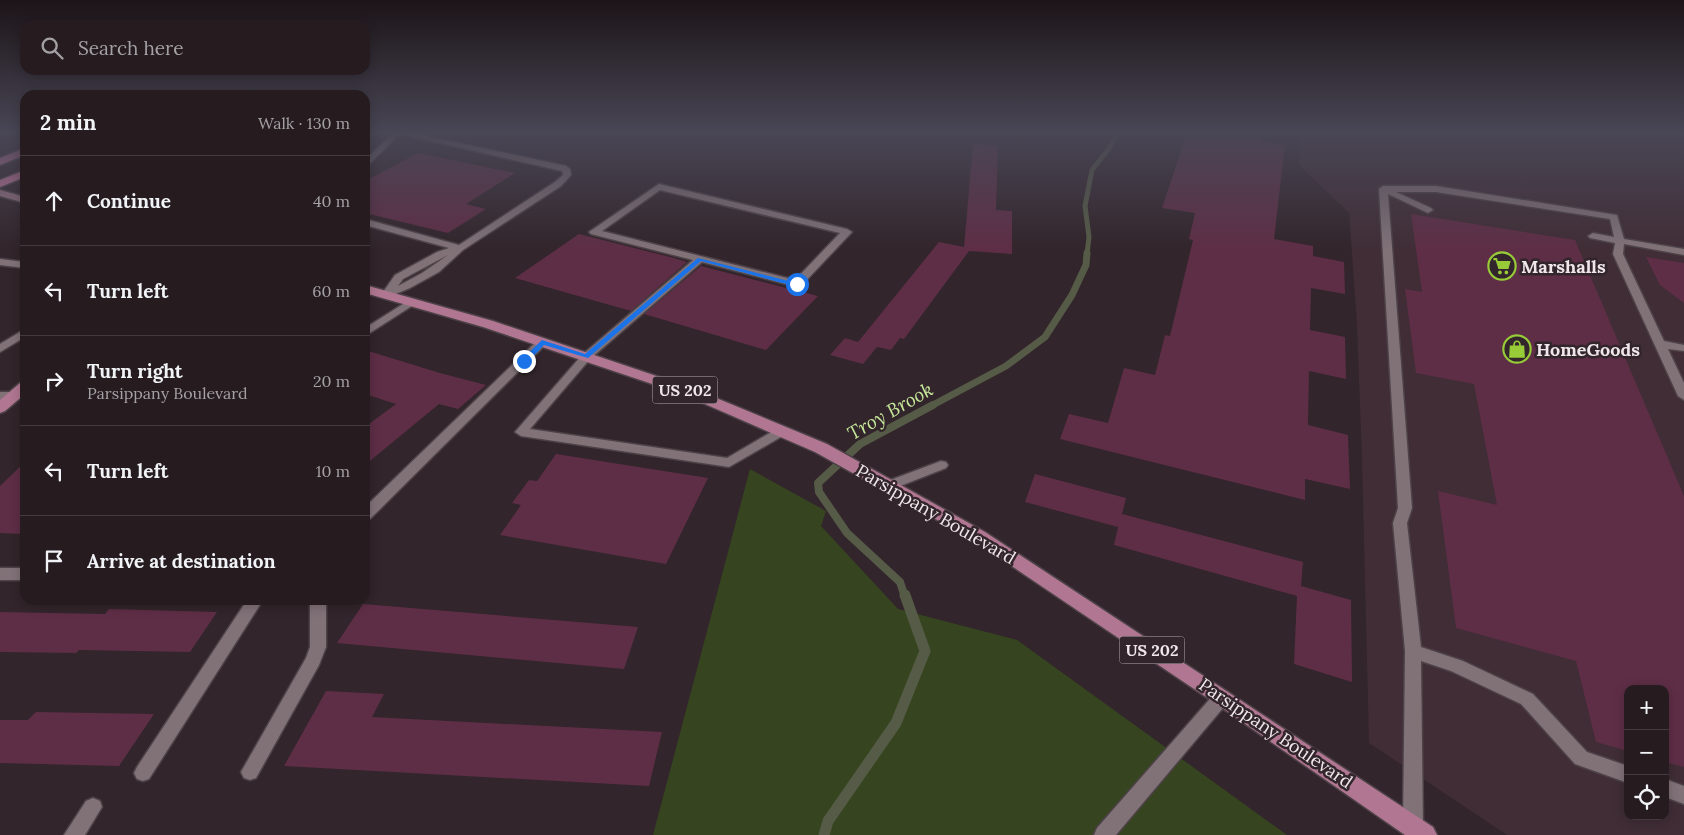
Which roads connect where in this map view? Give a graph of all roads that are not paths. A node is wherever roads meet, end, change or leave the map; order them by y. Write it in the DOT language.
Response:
graph roads {
  1 [pos="566,172"];
  2 [pos="20,175"];
  3 [pos="0,184"];
  4 [pos="1383,189"];
  5 [pos="0,193"];
  6 [pos="20,199"];
  7 [pos="1428,210"];
  8 [pos="370,223"];
  9 [pos="1593,236"];
  10 [pos="1620,242"];
  11 [pos="460,248"];
  12 [pos="1684,252"];
  13 [pos="700,259"];
  14 [pos="0,262"];
  15 [pos="20,264"];
  16 [pos="370,290"];
  17 [pos="386,295"];
  18 [pos="411,302"];
  19 [pos="370,330"];
  20 [pos="20,335"];
  21 [pos="542,342"];
  22 [pos="1659,344"];
  23 [pos="0,348"];
  24 [pos="1684,348"];
  25 [pos="586,357"];
  26 [pos="20,389"];
  27 [pos="7,396"];
  28 [pos="1684,396"];
  29 [pos="0,408"];
  30 [pos="782,431"];
  31 [pos="941,465"];
  32 [pos="881,481"];
  33 [pos="370,510"];
  34 [pos="0,574"];
  35 [pos="20,574"];
  36 [pos="252,605"];
  37 [pos="318,605"];
  38 [pos="1413,651"];
  39 [pos="1222,696"];
  40 [pos="143,772"];
  41 [pos="250,772"];
  42 [pos="1624,774"];
  43 [pos="1669,789"];
  44 [pos="1684,795"];
  45 [pos="93,807"];
  46 [pos="1419,831"];
  47 [pos="74,835"];
  48 [pos="1104,835"];
  1 -- 11 [label="lane"];
  2 -- 3 [label="highway"];
  4 -- 7 [label="lane"];
  4 -- 10 [label="lane"];
  4 -- 38 [label="lane"];
  5 -- 6 [label="main road"];
  8 -- 11 [label="lane"];
  9 -- 10 [label="lane"];
  10 -- 12 [label="lane"];
  10 -- 22 [label="lane"];
  11 -- 17 [label="lane"];
  13 -- 13 [label="lane"];
  13 -- 25 [label="lane"];
  14 -- 15 [label="lane"];
  16 -- 17 [label="main road, Parsippany Boulevard / US 202"];
  17 -- 18 [label="main road, Parsippany Boulevard / US 202"];
  18 -- 19 [label="lane"];
  18 -- 21 [label="main road, Parsippany Boulevard / US 202"];
  20 -- 23 [label="lane"];
  21 -- 25 [label="main road, Parsippany Boulevard / US 202"];
  21 -- 33 [label="lane"];
  22 -- 24 [label="lane"];
  22 -- 28 [label="lane"];
  25 -- 30 [label="main road, Parsippany Boulevard / US 202"];
  25 -- 30 [label="lane"];
  26 -- 27 [label="main road"];
  27 -- 29 [label="main road"];
  30 -- 32 [label="main road, Parsippany Boulevard / US 202"];
  31 -- 32 [label="lane"];
  32 -- 39 [label="main road, Parsippany Boulevard / US 202"];
  34 -- 35 [label="lane"];
  36 -- 40 [label="lane"];
  37 -- 41 [label="lane"];
  38 -- 42 [label="lane"];
  38 -- 46 [label="lane"];
  39 -- 46 [label="main road, Parsippany Boulevard / US 202"];
  39 -- 48 [label="lane"];
  43 -- 44 [label="lane"];
  45 -- 47 [label="lane"];
}
